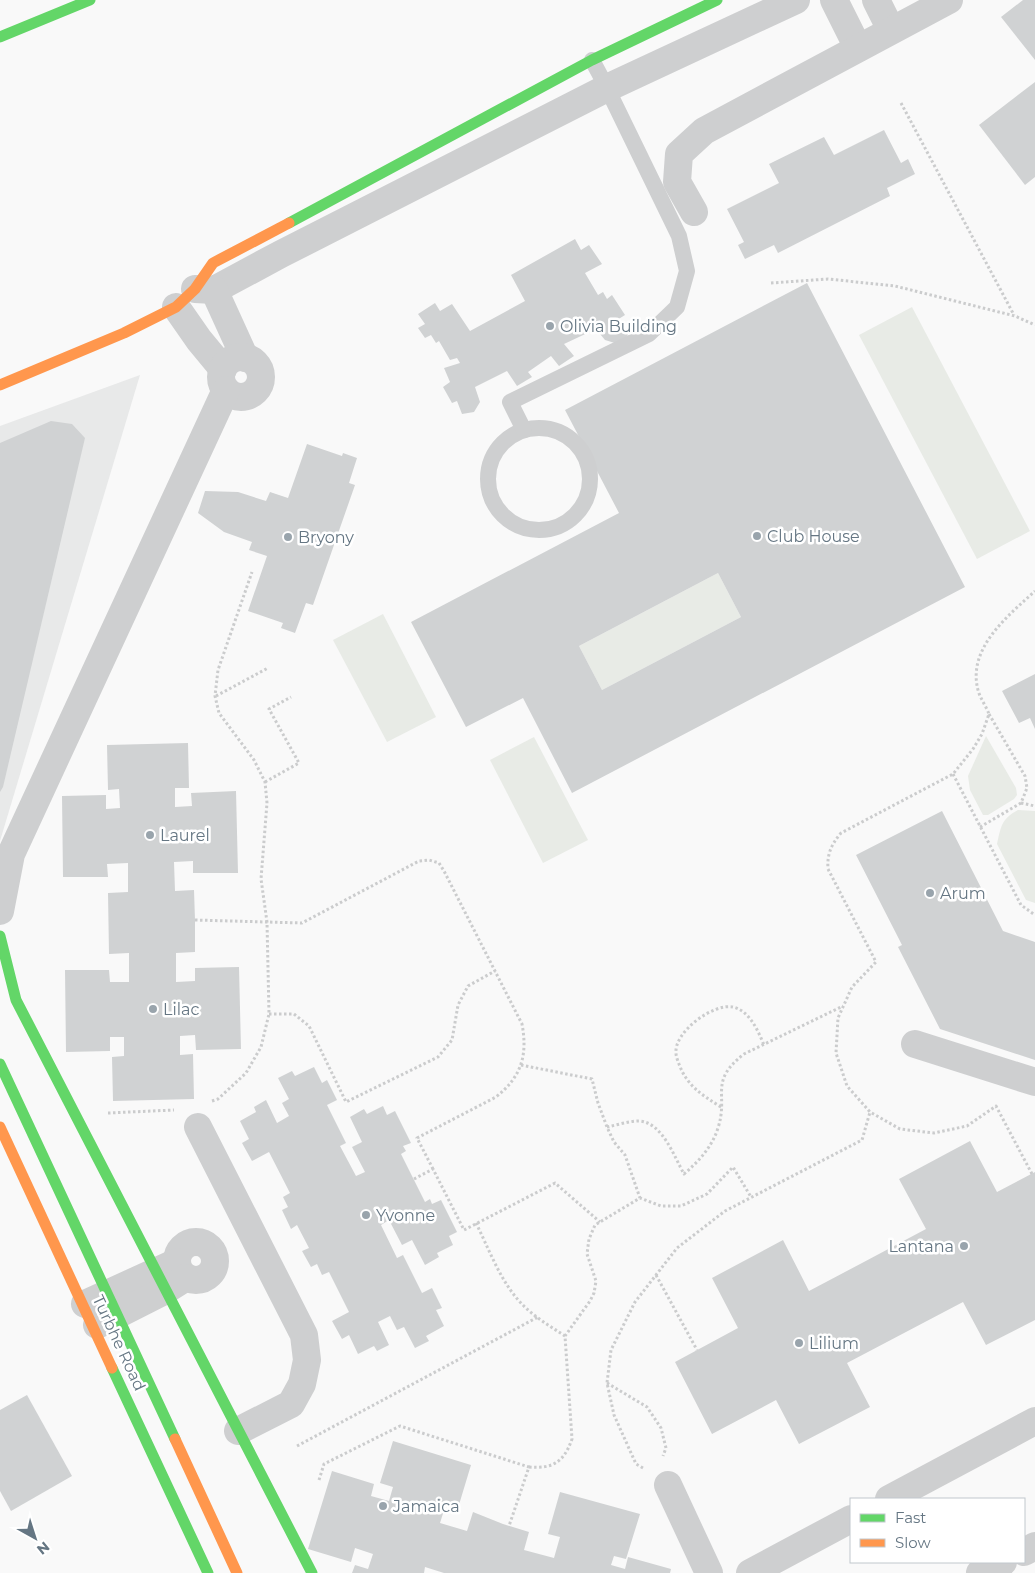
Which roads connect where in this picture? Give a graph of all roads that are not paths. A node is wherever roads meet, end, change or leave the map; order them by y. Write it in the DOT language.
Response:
graph roads {
  1 [pos="90,0"];
  2 [pos="717,0"];
  3 [pos="796,0"];
  4 [pos="834,0"];
  5 [pos="876,0"];
  6 [pos="949,0"];
  7 [pos="891,30"];
  8 [pos="0,37"];
  9 [pos="858,48"];
  10 [pos="592,60"];
  11 [pos="607,88"];
  12 [pos="694,212"];
  13 [pos="276,243"];
  14 [pos="195,295"];
  15 [pos="232,372"];
  16 [pos="0,385"];
  17 [pos="524,430"];
  18 [pos="0,911"];
  19 [pos="0,936"];
  20 [pos="915,1044"];
  21 [pos="0,1064"];
  22 [pos="1035,1082"];
  23 [pos="189,1118"];
  24 [pos="0,1127"];
  25 [pos="171,1275"];
  26 [pos="113,1305"];
  27 [pos="88,1316"];
  28 [pos="1035,1421"];
  29 [pos="238,1431"];
  30 [pos="658,1472"];
  31 [pos="890,1498"];
  32 [pos="850,1520"];
  33 [pos="1001,1563"];
  34 [pos="208,1573"];
  35 [pos="237,1573"];
  36 [pos="312,1573"];
  37 [pos="709,1573"];
  38 [pos="750,1573"];
  39 [pos="980,1573"];
  1 -- 8 [label="street"];
  2 -- 10 [label="street"];
  3 -- 11 [label="street"];
  4 -- 9 [label="street"];
  5 -- 7 [label="street"];
  6 -- 7 [label="street"];
  7 -- 9 [label="street"];
  9 -- 12 [label="street"];
  10 -- 11 [label="lane"];
  10 -- 13 [label="street"];
  11 -- 13 [label="street"];
  11 -- 17 [label="lane"];
  13 -- 14 [label="street"];
  14 -- 15 [label="street"];
  14 -- 15 [label="street"];
  14 -- 16 [label="street"];
  15 -- 18 [label="street"];
  17 -- 17 [label="lane"];
  19 -- 25 [label="street"];
  20 -- 22 [label="street"];
  21 -- 26 [label="street"];
  23 -- 29 [label="street"];
  24 -- 27 [label="street, Turbhe Road"];
  25 -- 26 [label="street"];
  25 -- 29 [label="street"];
  26 -- 27 [label="street"];
  26 -- 35 [label="street"];
  27 -- 34 [label="street, Turbhe Road"];
  28 -- 31 [label="street"];
  29 -- 36 [label="street"];
  30 -- 37 [label="street"];
  32 -- 38 [label="street"];
  33 -- 39 [label="street"];
}
